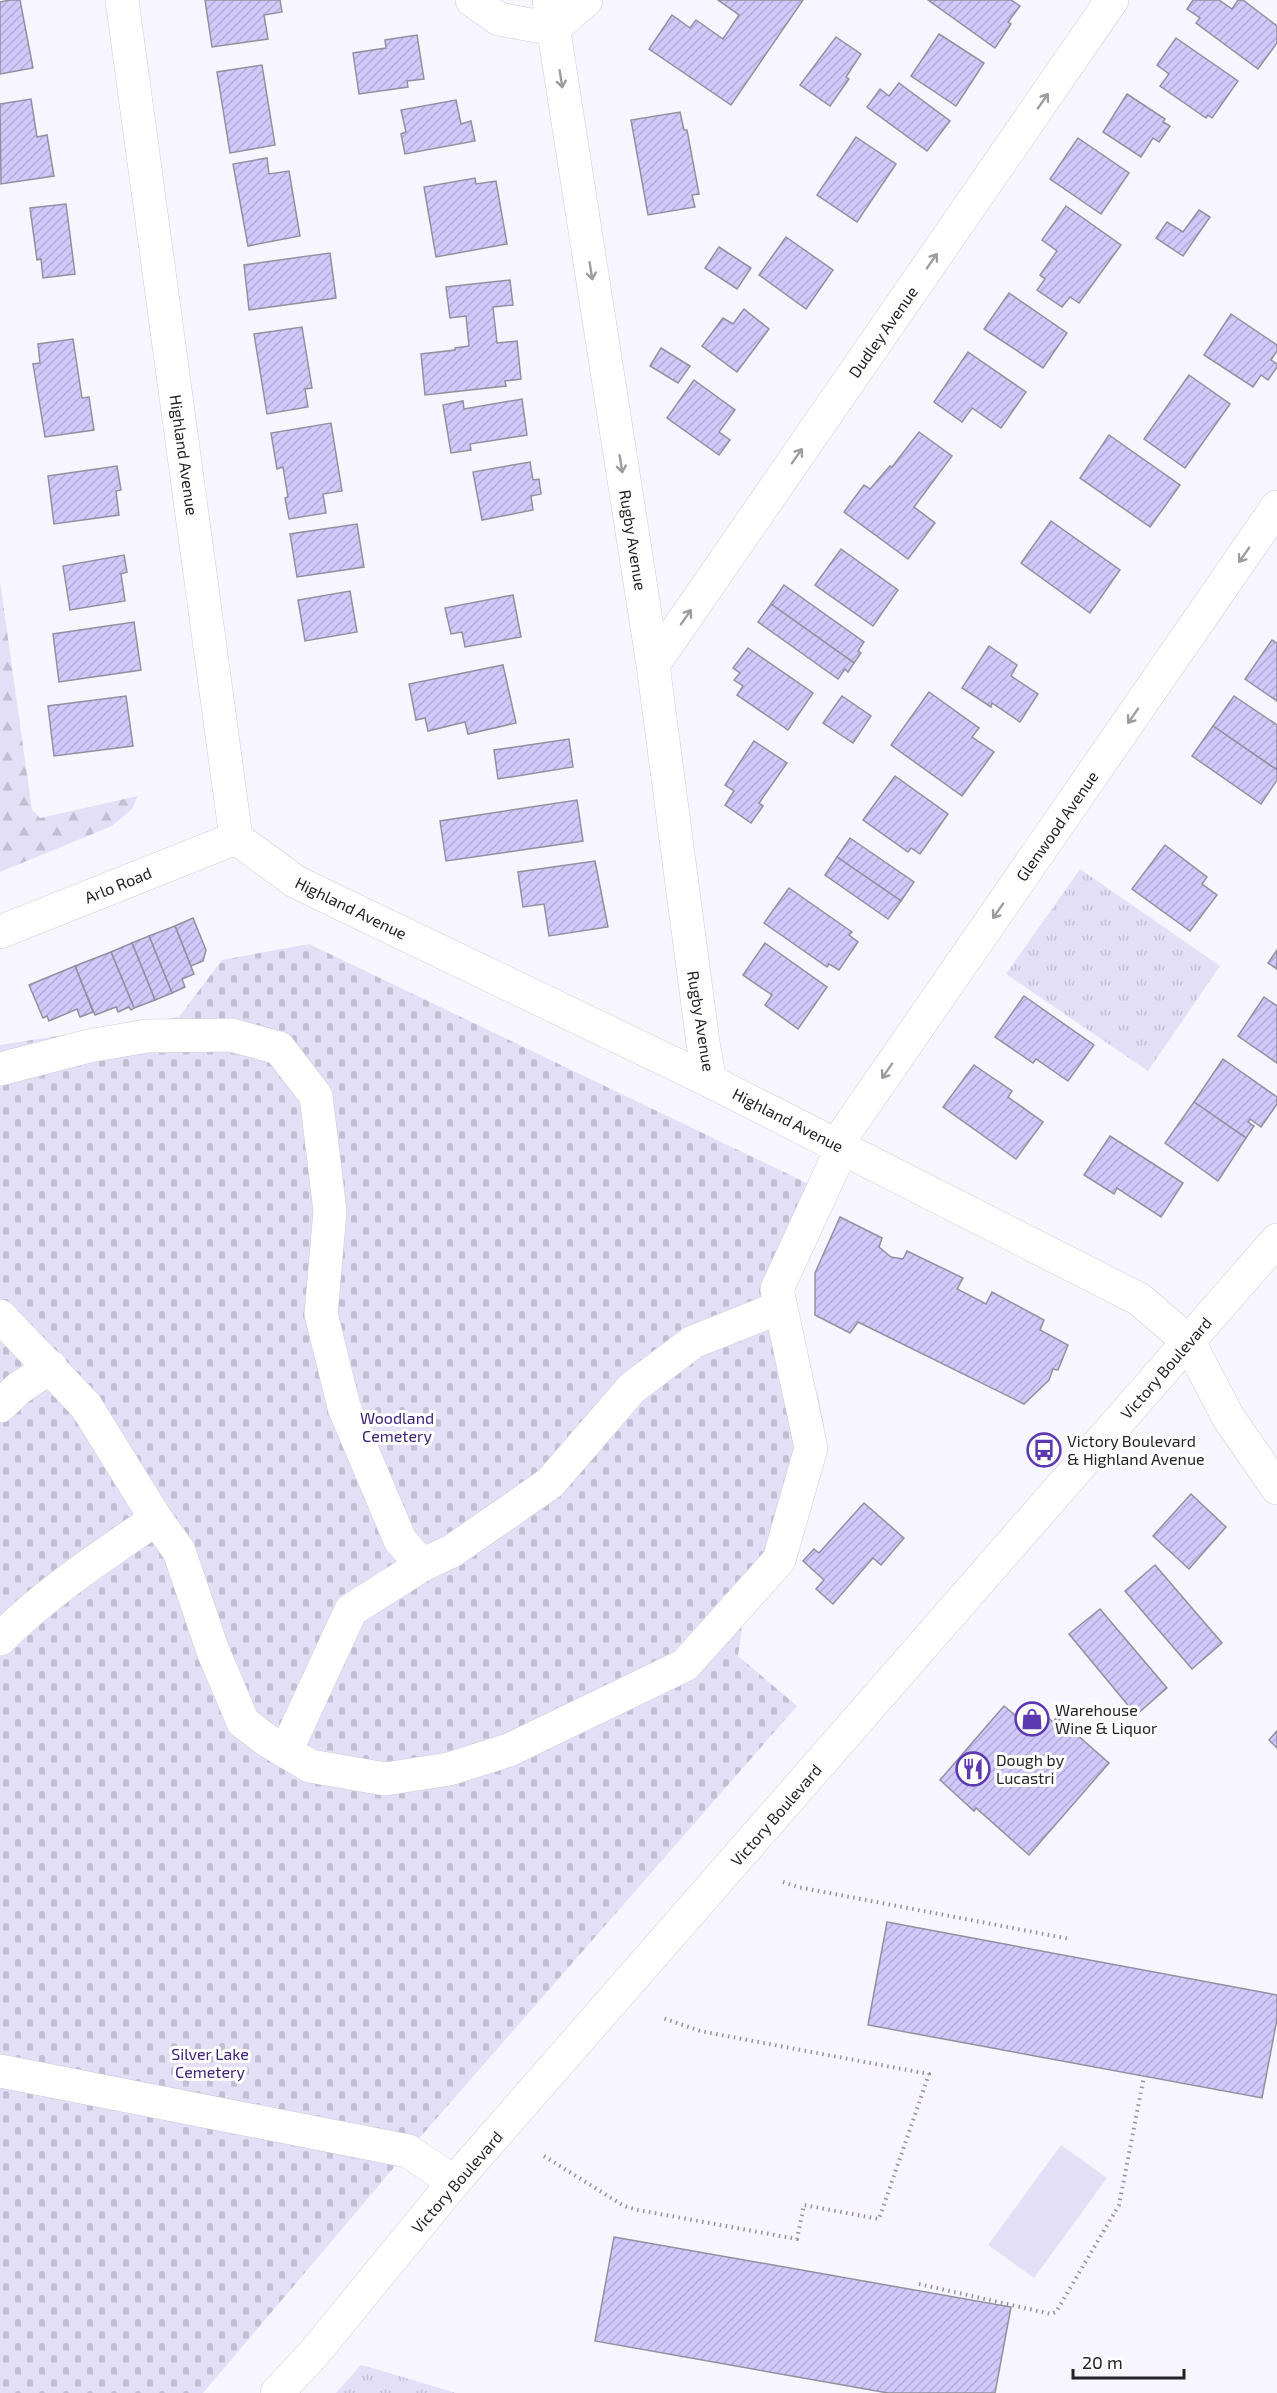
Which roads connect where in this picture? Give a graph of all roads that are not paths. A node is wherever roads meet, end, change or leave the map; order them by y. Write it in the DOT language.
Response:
graph roads {
  1 [pos="122,0"];
  2 [pos="472,0"];
  3 [pos="586,0"];
  4 [pos="1112,0"];
  5 [pos="551,14"];
  6 [pos="1277,507"];
  7 [pos="653,665"];
  8 [pos="236,838"];
  9 [pos="0,932"];
  10 [pos="0,1069"];
  11 [pos="710,1081"];
  12 [pos="840,1146"];
  13 [pos="1277,1240"];
  14 [pos="781,1307"];
  15 [pos="0,1316"];
  16 [pos="1189,1342"];
  17 [pos="51,1367"];
  18 [pos="0,1406"];
  19 [pos="1277,1488"];
  20 [pos="156,1519"];
  21 [pos="422,1565"];
  22 [pos="0,1639"];
  23 [pos="286,1751"];
  24 [pos="0,2071"];
  25 [pos="454,2182"];
  26 [pos="277,2393"];
  1 -- 8 [label="street, Highland Avenue"];
  2 -- 5 [label="street"];
  3 -- 5 [label="street"];
  7 -- 4 [label="street, Dudley Avenue, one-way"];
  5 -- 7 [label="street, Rugby Avenue, one-way"];
  6 -- 12 [label="street, Glenwood Avenue, one-way"];
  7 -- 11 [label="street, Rugby Avenue"];
  8 -- 9 [label="street, Arlo Road"];
  8 -- 11 [label="street, Highland Avenue"];
  10 -- 21 [label="street"];
  11 -- 12 [label="street, Highland Avenue"];
  12 -- 14 [label="street, Glenwood Avenue"];
  12 -- 16 [label="street, Highland Avenue"];
  13 -- 16 [label="street, Victory Boulevard"];
  14 -- 21 [label="street"];
  14 -- 23 [label="street, Glenwood Avenue"];
  15 -- 17 [label="street, Glenwood Avenue"];
  16 -- 19 [label="street"];
  16 -- 25 [label="street, Victory Boulevard"];
  17 -- 18 [label="street"];
  17 -- 20 [label="street, Glenwood Avenue"];
  20 -- 22 [label="street"];
  20 -- 23 [label="street, Glenwood Avenue"];
  21 -- 23 [label="street"];
  24 -- 25 [label="street"];
  25 -- 26 [label="street, Victory Boulevard"];
}
